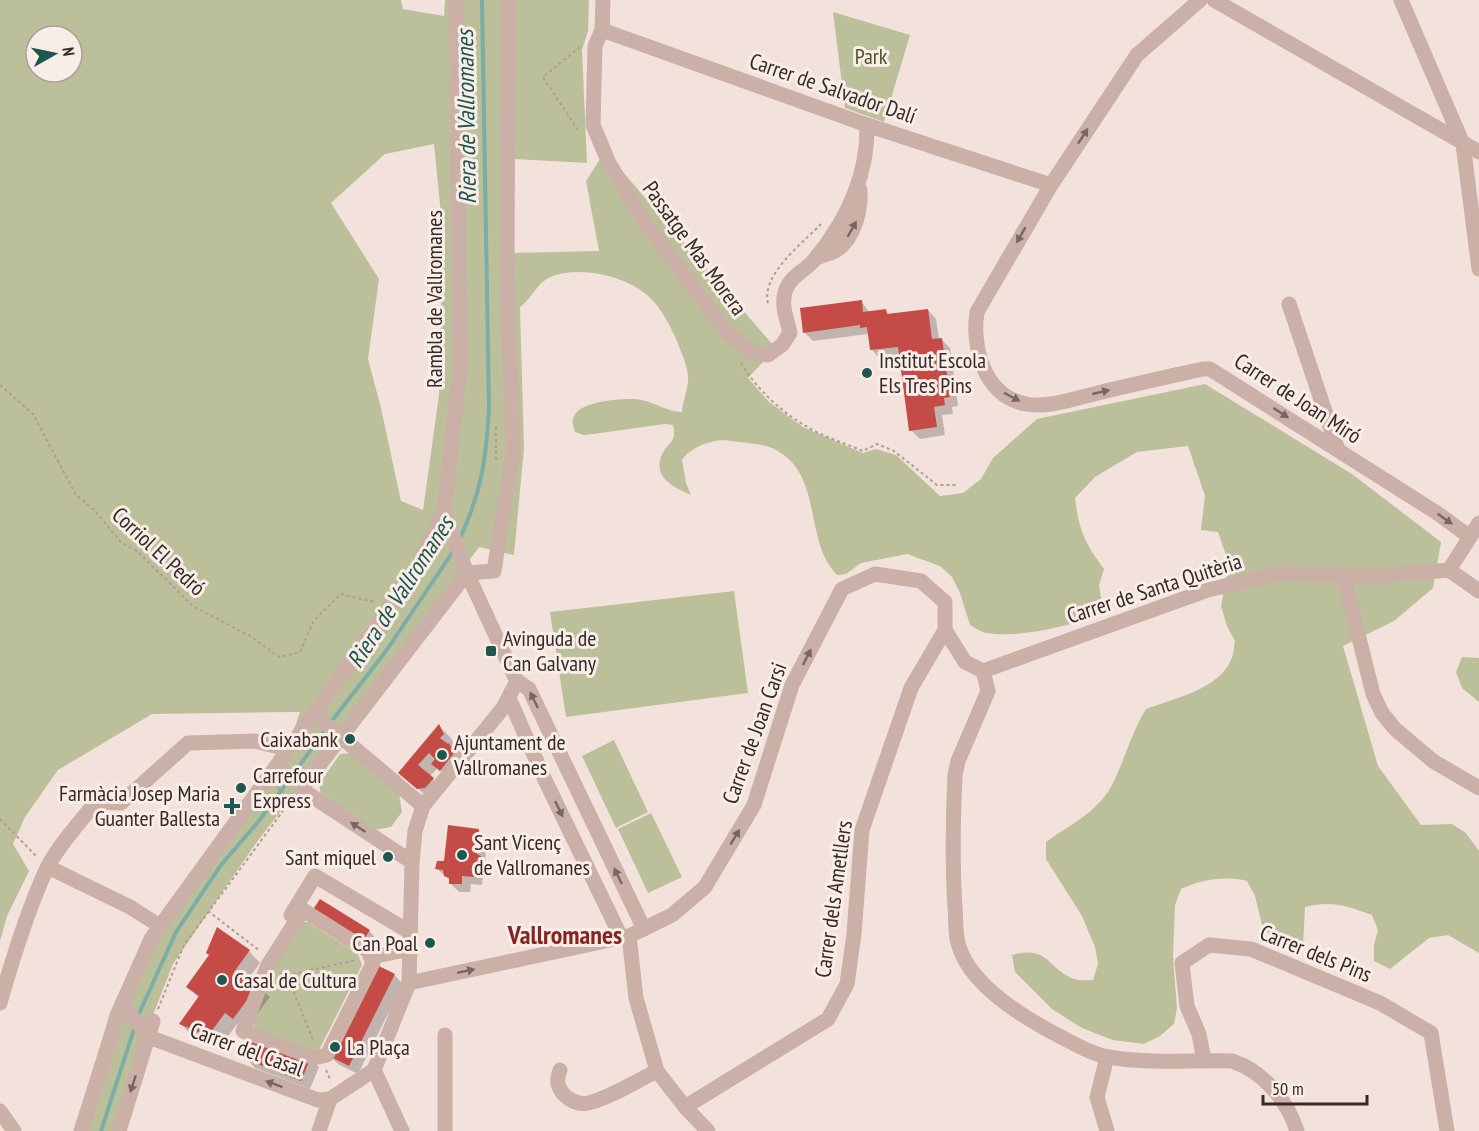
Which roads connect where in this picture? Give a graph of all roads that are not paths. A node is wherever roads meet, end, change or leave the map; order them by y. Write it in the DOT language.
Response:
graph roads {
  1 [pos="456,0"];
  2 [pos="508,0"];
  3 [pos="603,0"];
  4 [pos="1200,0"];
  5 [pos="1214,0"];
  6 [pos="1401,0"];
  7 [pos="602,30"];
  8 [pos="867,124"];
  9 [pos="1463,144"];
  10 [pos="1479,152"];
  11 [pos="1051,185"];
  12 [pos="1479,269"];
  13 [pos="1288,304"];
  14 [pos="1338,450"];
  15 [pos="444,511"];
  16 [pos="1479,523"];
  17 [pos="1470,537"];
  18 [pos="1449,570"];
  19 [pos="467,573"];
  20 [pos="1345,575"];
  21 [pos="1479,591"];
  22 [pos="945,630"];
  23 [pos="983,671"];
  24 [pos="517,681"];
  25 [pos="509,698"];
  26 [pos="314,714"];
  27 [pos="342,737"];
  28 [pos="287,749"];
  29 [pos="1479,788"];
  30 [pos="423,806"];
  31 [pos="412,862"];
  32 [pos="48,867"];
  33 [pos="291,915"];
  34 [pos="160,926"];
  35 [pos="644,929"];
  36 [pos="410,932"];
  37 [pos="625,937"];
  38 [pos="410,949"];
  39 [pos="365,958"];
  40 [pos="409,983"];
  41 [pos="0,1003"];
  42 [pos="122,1004"];
  43 [pos="153,1021"];
  44 [pos="445,1035"];
  45 [pos="148,1037"];
  46 [pos="1107,1057"];
  47 [pos="1204,1060"];
  48 [pos="374,1070"];
  49 [pos="560,1070"];
  50 [pos="657,1071"];
  51 [pos="330,1099"];
  52 [pos="685,1107"];
  53 [pos="0,1111"];
  54 [pos="14,1131"];
  55 [pos="81,1131"];
  56 [pos="119,1131"];
  57 [pos="319,1131"];
  58 [pos="402,1131"];
  59 [pos="445,1131"];
  60 [pos="708,1131"];
  61 [pos="1107,1131"];
  62 [pos="1297,1131"];
  63 [pos="1447,1131"];
  1 -- 15 [label="street, Rambla de Vallromanes"];
  2 -- 19 [label="street"];
  3 -- 7 [label="street, Passatge Mas Morera"];
  11 -- 4 [label="street, one-way"];
  5 -- 9 [label="street"];
  6 -- 9 [label="street"];
  7 -- 8 [label="street, Carrer de Salvador Dalí"];
  7 -- 8 [label="street, Passatge Mas Morera"];
  8 -- 11 [label="street, Carrer de Salvador Dalí"];
  9 -- 10 [label="street"];
  9 -- 12 [label="street"];
  11 -- 14 [label="street, Carrer de Joan Miró, one-way"];
  13 -- 14 [label="street"];
  14 -- 17 [label="street, Carrer de Joan Miró, one-way"];
  15 -- 19 [label="street"];
  15 -- 26 [label="street, Rambla de Vallromanes"];
  16 -- 17 [label="street"];
  17 -- 18 [label="street"];
  18 -- 20 [label="street, Carrer de Santa Quitèria"];
  18 -- 21 [label="street"];
  19 -- 24 [label="street"];
  19 -- 27 [label="street"];
  20 -- 23 [label="street, Carrer de Santa Quitèria"];
  20 -- 29 [label="street"];
  22 -- 23 [label="street"];
  35 -- 22 [label="street, Carrer de Joan Carsi, one-way"];
  22 -- 52 [label="street, Carrer dels Ametllers"];
  23 -- 46 [label="street"];
  24 -- 25 [label="street"];
  35 -- 24 [label="street, one-way"];
  25 -- 30 [label="street"];
  25 -- 37 [label="street, one-way"];
  26 -- 27 [label="street"];
  26 -- 28 [label="street, Rambla de Vallromanes"];
  27 -- 30 [label="street"];
  31 -- 27 [label="street, one-way"];
  28 -- 32 [label="street"];
  28 -- 34 [label="street, Rambla de Vallromanes"];
  30 -- 31 [label="street"];
  31 -- 36 [label="street"];
  32 -- 34 [label="street"];
  32 -- 41 [label="street"];
  33 -- 36 [label="street"];
  34 -- 42 [label="street, Rambla de Vallromanes"];
  35 -- 37 [label="street"];
  36 -- 38 [label="street"];
  40 -- 37 [label="street, one-way"];
  37 -- 50 [label="street"];
  38 -- 39 [label="street"];
  38 -- 40 [label="street"];
  39 -- 39 [label="street"];
  40 -- 48 [label="street"];
  42 -- 45 [label="street"];
  42 -- 55 [label="street, Rambla de Vallromanes"];
  43 -- 45 [label="street"];
  44 -- 59 [label="street"];
  51 -- 45 [label="street, Carrer del Casal, one-way"];
  45 -- 56 [label="street, one-way"];
  46 -- 47 [label="street"];
  46 -- 61 [label="street"];
  47 -- 62 [label="street"];
  47 -- 63 [label="street, Carrer dels Pins"];
  48 -- 51 [label="street"];
  48 -- 58 [label="street"];
  49 -- 50 [label="street"];
  50 -- 52 [label="street"];
  51 -- 57 [label="street"];
  52 -- 60 [label="street"];
  53 -- 54 [label="street"];
}
